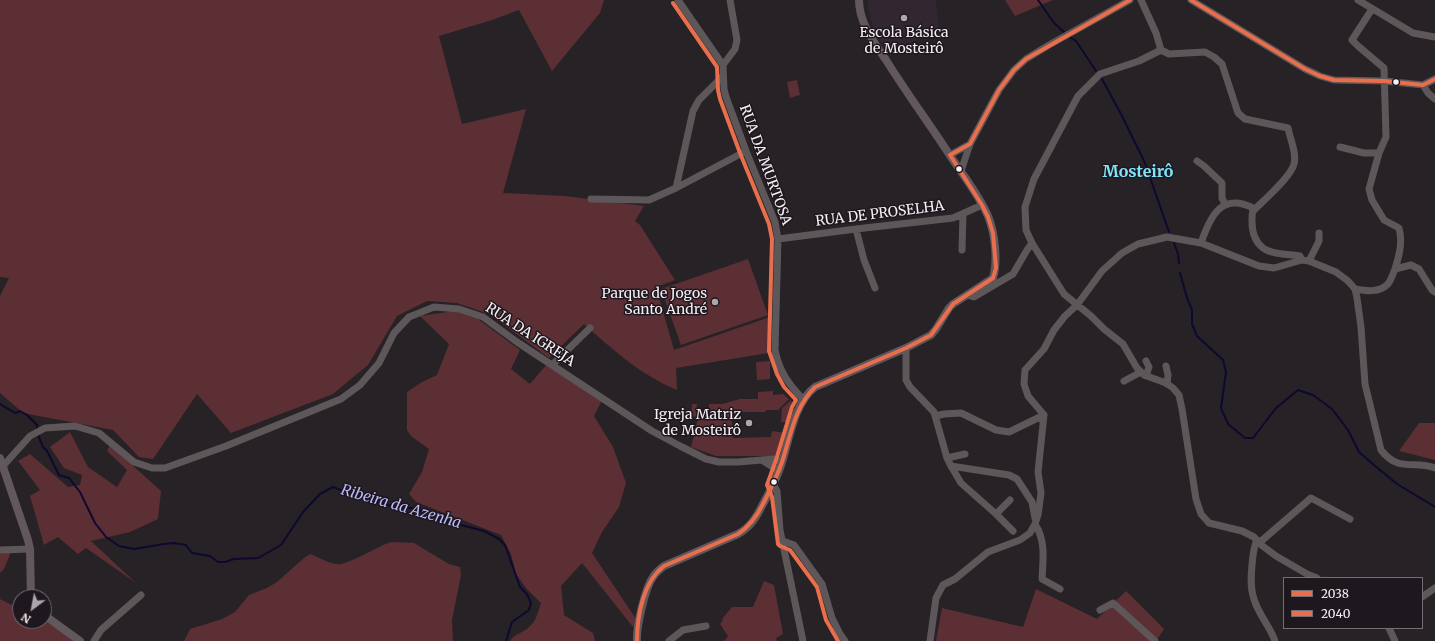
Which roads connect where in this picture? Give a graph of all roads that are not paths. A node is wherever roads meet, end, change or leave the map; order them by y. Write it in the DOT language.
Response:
graph roads {
  1 [pos="678,0"];
  2 [pos="730,0"];
  3 [pos="860,0"];
  4 [pos="1130,0"];
  5 [pos="1141,0"];
  6 [pos="1191,0"];
  7 [pos="1358,0"];
  8 [pos="1372,9"];
  9 [pos="1435,37"];
  10 [pos="1161,50"];
  11 [pos="723,65"];
  12 [pos="723,76"];
  13 [pos="1435,79"];
  14 [pos="1384,81"];
  15 [pos="1423,85"];
  16 [pos="1435,99"];
  17 [pos="970,144"];
  18 [pos="1340,147"];
  19 [pos="746,151"];
  20 [pos="1379,153"];
  21 [pos="950,155"];
  22 [pos="1197,161"];
  23 [pos="961,170"];
  24 [pos="676,188"];
  25 [pos="591,199"];
  26 [pos="1225,204"];
  27 [pos="982,205"];
  28 [pos="1253,211"];
  29 [pos="963,214"];
  30 [pos="856,229"];
  31 [pos="1319,233"];
  32 [pos="778,239"];
  33 [pos="1032,243"];
  34 [pos="1201,243"];
  35 [pos="962,250"];
  36 [pos="1306,261"];
  37 [pos="1396,269"];
  38 [pos="875,288"];
  39 [pos="1355,289"];
  40 [pos="1435,292"];
  41 [pos="970,293"];
  42 [pos="1077,305"];
  43 [pos="590,328"];
  44 [pos="906,348"];
  45 [pos="1146,361"];
  46 [pos="552,365"];
  47 [pos="1166,366"];
  48 [pos="1143,374"];
  49 [pos="1124,381"];
  50 [pos="1167,384"];
  51 [pos="803,399"];
  52 [pos="1044,415"];
  53 [pos="936,416"];
  54 [pos="965,454"];
  55 [pos="947,458"];
  56 [pos="762,460"];
  57 [pos="2,462"];
  58 [pos="782,462"];
  59 [pos="951,466"];
  60 [pos="1435,468"];
  61 [pos="779,471"];
  62 [pos="773,484"];
  63 [pos="1010,500"];
  64 [pos="996,514"];
  65 [pos="1350,519"];
  66 [pos="1035,524"];
  67 [pos="1013,531"];
  68 [pos="783,541"];
  69 [pos="1258,541"];
  70 [pos="30,549"];
  71 [pos="0,550"];
  72 [pos="1314,577"];
  73 [pos="1435,588"];
  74 [pos="31,589"];
  75 [pos="1060,589"];
  76 [pos="141,595"];
  77 [pos="1423,596"];
  78 [pos="1100,610"];
  79 [pos="52,621"];
  80 [pos="706,626"];
  81 [pos="1389,629"];
  82 [pos="80,641"];
  83 [pos="94,641"];
  84 [pos="637,641"];
  85 [pos="668,641"];
  86 [pos="803,641"];
  87 [pos="845,641"];
  88 [pos="930,641"];
  89 [pos="1155,641"];
  90 [pos="1274,641"];
  91 [pos="1395,641"];
  1 -- 11 [label="street"];
  2 -- 11 [label="street"];
  3 -- 21 [label="main road"];
  4 -- 17 [label="street"];
  5 -- 10 [label="street"];
  6 -- 14 [label="street"];
  7 -- 8 [label="street"];
  8 -- 9 [label="street"];
  8 -- 14 [label="street"];
  10 -- 28 [label="street"];
  10 -- 33 [label="street"];
  11 -- 12 [label="street, RUA DA MURTOSA"];
  12 -- 19 [label="street, RUA DA MURTOSA"];
  12 -- 24 [label="street"];
  13 -- 15 [label="street"];
  14 -- 15 [label="street"];
  14 -- 20 [label="street"];
  15 -- 16 [label="street"];
  17 -- 21 [label="street"];
  17 -- 23 [label="street"];
  18 -- 20 [label="street"];
  19 -- 24 [label="street"];
  19 -- 32 [label="street, RUA DA MURTOSA"];
  20 -- 37 [label="street"];
  21 -- 23 [label="main road"];
  22 -- 26 [label="street"];
  23 -- 27 [label="main road"];
  24 -- 25 [label="street"];
  26 -- 28 [label="street"];
  26 -- 34 [label="street"];
  27 -- 29 [label="street, RUA DE PROSELHA"];
  27 -- 41 [label="main road"];
  28 -- 36 [label="street"];
  29 -- 30 [label="street, RUA DE PROSELHA"];
  29 -- 35 [label="street"];
  30 -- 32 [label="street, RUA DE PROSELHA"];
  30 -- 38 [label="street"];
  31 -- 36 [label="street"];
  32 -- 51 [label="street, RUA DA MURTOSA"];
  33 -- 41 [label="street"];
  33 -- 42 [label="street"];
  34 -- 36 [label="street"];
  34 -- 42 [label="street"];
  36 -- 39 [label="street"];
  37 -- 39 [label="street"];
  37 -- 40 [label="street"];
  39 -- 60 [label="street"];
  41 -- 44 [label="main road"];
  42 -- 48 [label="street"];
  42 -- 52 [label="street"];
  43 -- 46 [label="street"];
  44 -- 51 [label="main road"];
  44 -- 53 [label="street"];
  45 -- 48 [label="street"];
  46 -- 56 [label="street, RUA DA IGREJA"];
  46 -- 57 [label="street, RUA DA IGREJA"];
  47 -- 50 [label="street"];
  48 -- 49 [label="street"];
  48 -- 50 [label="street"];
  50 -- 69 [label="street"];
  51 -- 58 [label="main road"];
  52 -- 53 [label="street"];
  52 -- 66 [label="street"];
  53 -- 55 [label="street"];
  54 -- 55 [label="street"];
  55 -- 59 [label="street"];
  56 -- 58 [label="street, RUA DA IGREJA"];
  56 -- 61 [label="street"];
  57 -- 70 [label="main road"];
  58 -- 61 [label="main road"];
  59 -- 64 [label="street"];
  59 -- 66 [label="street"];
  61 -- 62 [label="main road"];
  62 -- 68 [label="street"];
  62 -- 84 [label="main road"];
  63 -- 64 [label="street"];
  64 -- 67 [label="street"];
  65 -- 69 [label="street"];
  66 -- 75 [label="street"];
  66 -- 88 [label="street"];
  68 -- 86 [label="street"];
  68 -- 87 [label="street"];
  69 -- 72 [label="street"];
  69 -- 90 [label="street"];
  70 -- 71 [label="street"];
  70 -- 74 [label="main road"];
  73 -- 77 [label="street"];
  76 -- 83 [label="street"];
  78 -- 89 [label="street"];
  79 -- 82 [label="main road"];
  80 -- 85 [label="street"];
  81 -- 91 [label="street"];
}
